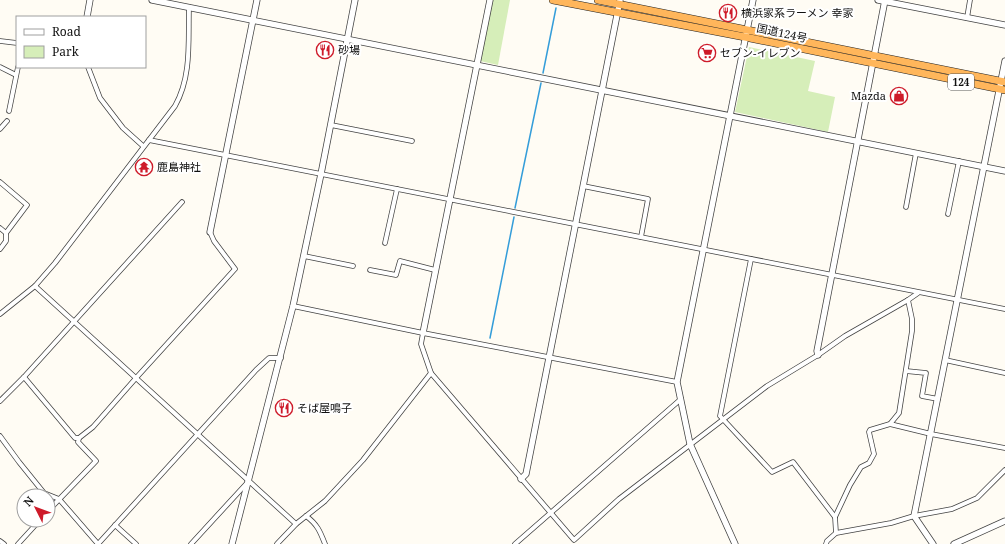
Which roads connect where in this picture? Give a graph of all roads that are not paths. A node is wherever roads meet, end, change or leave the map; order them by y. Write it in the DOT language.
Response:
graph roads {
  1 [pos="90,0"];
  2 [pos="152,0"];
  3 [pos="257,0"];
  4 [pos="356,0"];
  5 [pos="490,0"];
  6 [pos="553,0"];
  7 [pos="598,0"];
  8 [pos="753,0"];
  9 [pos="878,0"];
  10 [pos="970,0"];
  11 [pos="885,1"];
  12 [pos="620,2"];
  13 [pos="189,7"];
  14 [pos="618,12"];
  15 [pos="87,16"];
  16 [pos="967,18"];
  17 [pos="253,20"];
  18 [pos="1005,25"];
  19 [pos="747,30"];
  20 [pos="745,37"];
  21 [pos="348,39"];
  22 [pos="0,41"];
  23 [pos="16,44"];
  24 [pos="874,56"];
  25 [pos="1005,61"];
  26 [pos="873,63"];
  27 [pos="476,64"];
  28 [pos="0,67"];
  29 [pos="18,68"];
  30 [pos="88,68"];
  31 [pos="16,75"];
  32 [pos="1003,81"];
  33 [pos="603,90"];
  34 [pos="1002,90"];
  35 [pos="9,111"];
  36 [pos="730,115"];
  37 [pos="7,121"];
  38 [pos="331,125"];
  39 [pos="0,129"];
  40 [pos="149,140"];
  41 [pos="412,141"];
  42 [pos="858,141"];
  43 [pos="143,146"];
  44 [pos="916,153"];
  45 [pos="226,155"];
  46 [pos="959,161"];
  47 [pos="983,166"];
  48 [pos="1005,170"];
  49 [pos="321,174"];
  50 [pos="0,182"];
  51 [pos="583,186"];
  52 [pos="397,189"];
  53 [pos="450,200"];
  54 [pos="182,202"];
  55 [pos="906,207"];
  56 [pos="948,214"];
  57 [pos="576,224"];
  58 [pos="0,228"];
  59 [pos="210,232"];
  60 [pos="6,233"];
  61 [pos="641,237"];
  62 [pos="385,243"];
  63 [pos="0,249"];
  64 [pos="703,250"];
  65 [pos="304,256"];
  66 [pos="751,259"];
  67 [pos="353,266"];
  68 [pos="370,270"];
  69 [pos="435,270"];
  70 [pos="832,275"];
  71 [pos="35,286"];
  72 [pos="918,293"];
  73 [pos="908,300"];
  74 [pos="957,300"];
  75 [pos="293,306"];
  76 [pos="1005,309"];
  77 [pos="0,314"];
  78 [pos="74,321"];
  79 [pos="423,334"];
  80 [pos="818,355"];
  81 [pos="549,357"];
  82 [pos="281,358"];
  83 [pos="945,360"];
  84 [pos="906,371"];
  85 [pos="1005,372"];
  86 [pos="431,374"];
  87 [pos="24,377"];
  88 [pos="136,378"];
  89 [pos="677,382"];
  90 [pos="681,399"];
  91 [pos="938,399"];
  92 [pos="0,401"];
  93 [pos="723,418"];
  94 [pos="890,424"];
  95 [pos="931,434"];
  96 [pos="198,435"];
  97 [pos="0,436"];
  98 [pos="78,438"];
  99 [pos="690,444"];
  100 [pos="1005,448"];
  101 [pos="1005,470"];
  102 [pos="521,479"];
  103 [pos="249,481"];
  104 [pos="59,499"];
  105 [pos="56,503"];
  106 [pos="551,513"];
  107 [pos="306,516"];
  108 [pos="914,516"];
  109 [pos="834,517"];
  110 [pos="1005,521"];
  111 [pos="296,524"];
  112 [pos="115,525"];
  113 [pos="33,528"];
  114 [pos="836,533"];
  115 [pos="0,541"];
  116 [pos="573,542"];
  117 [pos="4,544"];
  118 [pos="18,544"];
  119 [pos="98,544"];
  120 [pos="136,544"];
  121 [pos="191,544"];
  122 [pos="232,544"];
  123 [pos="277,544"];
  124 [pos="325,544"];
  125 [pos="515,544"];
  126 [pos="735,544"];
  127 [pos="826,544"];
  128 [pos="933,544"];
  129 [pos="954,544"];
  1 -- 15 [label="street"];
  2 -- 13 [label="street"];
  3 -- 17 [label="street"];
  4 -- 21 [label="street"];
  5 -- 27 [label="street"];
  6 -- 14 [label="highway, 国道124号 / 124"];
  7 -- 12 [label="highway, 国道124号 / 124"];
  8 -- 19 [label="street"];
  9 -- 11 [label="street"];
  10 -- 16 [label="street"];
  11 -- 16 [label="street"];
  11 -- 24 [label="street"];
  12 -- 14 [label="street"];
  12 -- 19 [label="highway, 国道124号 / 124"];
  13 -- 17 [label="street"];
  13 -- 40 [label="street"];
  14 -- 20 [label="highway, 国道124号 / 124"];
  14 -- 33 [label="street"];
  16 -- 18 [label="street"];
  17 -- 21 [label="street"];
  17 -- 45 [label="street"];
  19 -- 20 [label="street"];
  19 -- 24 [label="highway, 国道124号 / 124"];
  20 -- 26 [label="highway, 国道124号 / 124"];
  20 -- 36 [label="street"];
  21 -- 27 [label="street"];
  21 -- 38 [label="street"];
  22 -- 23 [label="street"];
  24 -- 26 [label="street"];
  24 -- 32 [label="highway, 国道124号 / 124"];
  25 -- 32 [label="street"];
  26 -- 34 [label="highway, 国道124号 / 124"];
  26 -- 42 [label="street"];
  27 -- 33 [label="street"];
  27 -- 53 [label="street"];
  28 -- 31 [label="street"];
  29 -- 31 [label="street"];
  30 -- 43 [label="street"];
  31 -- 35 [label="street"];
  32 -- 34 [label="street"];
  33 -- 36 [label="street"];
  33 -- 51 [label="street"];
  34 -- 47 [label="street"];
  36 -- 42 [label="street"];
  36 -- 64 [label="street"];
  37 -- 39 [label="street"];
  38 -- 41 [label="street"];
  38 -- 49 [label="street"];
  40 -- 43 [label="street"];
  40 -- 45 [label="street"];
  42 -- 44 [label="street"];
  42 -- 70 [label="street"];
  43 -- 71 [label="street"];
  44 -- 46 [label="street"];
  44 -- 55 [label="street"];
  45 -- 49 [label="street"];
  45 -- 59 [label="street"];
  46 -- 47 [label="street"];
  46 -- 56 [label="street"];
  47 -- 48 [label="street"];
  47 -- 74 [label="street"];
  49 -- 52 [label="street"];
  49 -- 65 [label="street"];
  50 -- 60 [label="street"];
  51 -- 57 [label="street"];
  51 -- 61 [label="street"];
  52 -- 53 [label="street"];
  52 -- 62 [label="street"];
  53 -- 57 [label="street"];
  53 -- 69 [label="street"];
  54 -- 78 [label="street"];
  57 -- 61 [label="street"];
  57 -- 81 [label="street"];
  58 -- 60 [label="street"];
  59 -- 88 [label="street"];
  60 -- 63 [label="street"];
  61 -- 64 [label="street"];
  64 -- 66 [label="street"];
  64 -- 89 [label="street"];
  65 -- 67 [label="street"];
  65 -- 75 [label="street"];
  66 -- 70 [label="street"];
  66 -- 93 [label="street"];
  68 -- 69 [label="street"];
  69 -- 79 [label="street"];
  70 -- 72 [label="street"];
  70 -- 80 [label="street"];
  71 -- 77 [label="street"];
  71 -- 78 [label="street"];
  72 -- 73 [label="street"];
  72 -- 74 [label="street"];
  73 -- 80 [label="street"];
  73 -- 84 [label="street"];
  74 -- 76 [label="street"];
  74 -- 83 [label="street"];
  75 -- 79 [label="street"];
  75 -- 82 [label="street"];
  78 -- 87 [label="street"];
  78 -- 88 [label="street"];
  79 -- 81 [label="street"];
  79 -- 86 [label="street"];
  80 -- 93 [label="street"];
  81 -- 89 [label="street"];
  81 -- 102 [label="street"];
  82 -- 96 [label="street"];
  82 -- 103 [label="street"];
  83 -- 85 [label="street"];
  83 -- 91 [label="street"];
  84 -- 91 [label="street"];
  84 -- 94 [label="street"];
  86 -- 102 [label="street"];
  86 -- 107 [label="street"];
  87 -- 92 [label="street"];
  87 -- 98 [label="street"];
  88 -- 96 [label="street"];
  88 -- 98 [label="street"];
  89 -- 90 [label="street"];
  90 -- 99 [label="street"];
  90 -- 106 [label="street"];
  91 -- 95 [label="street"];
  93 -- 99 [label="street"];
  93 -- 109 [label="street"];
  94 -- 95 [label="street"];
  94 -- 109 [label="street"];
  95 -- 100 [label="street"];
  95 -- 108 [label="street"];
  96 -- 103 [label="street"];
  96 -- 112 [label="street"];
  97 -- 104 [label="street"];
  98 -- 104 [label="street"];
  99 -- 116 [label="street"];
  99 -- 126 [label="street"];
  101 -- 108 [label="street"];
  102 -- 106 [label="street"];
  103 -- 111 [label="street"];
  103 -- 121 [label="street"];
  103 -- 122 [label="street"];
  104 -- 105 [label="street"];
  104 -- 119 [label="street"];
  106 -- 116 [label="street"];
  106 -- 125 [label="street"];
  107 -- 111 [label="street"];
  107 -- 124 [label="street"];
  108 -- 114 [label="street"];
  108 -- 128 [label="street"];
  109 -- 114 [label="street"];
  110 -- 129 [label="street"];
  111 -- 123 [label="street"];
  112 -- 119 [label="street"];
  112 -- 120 [label="street"];
  113 -- 118 [label="street"];
  114 -- 127 [label="street"];
  115 -- 117 [label="street"];
}
